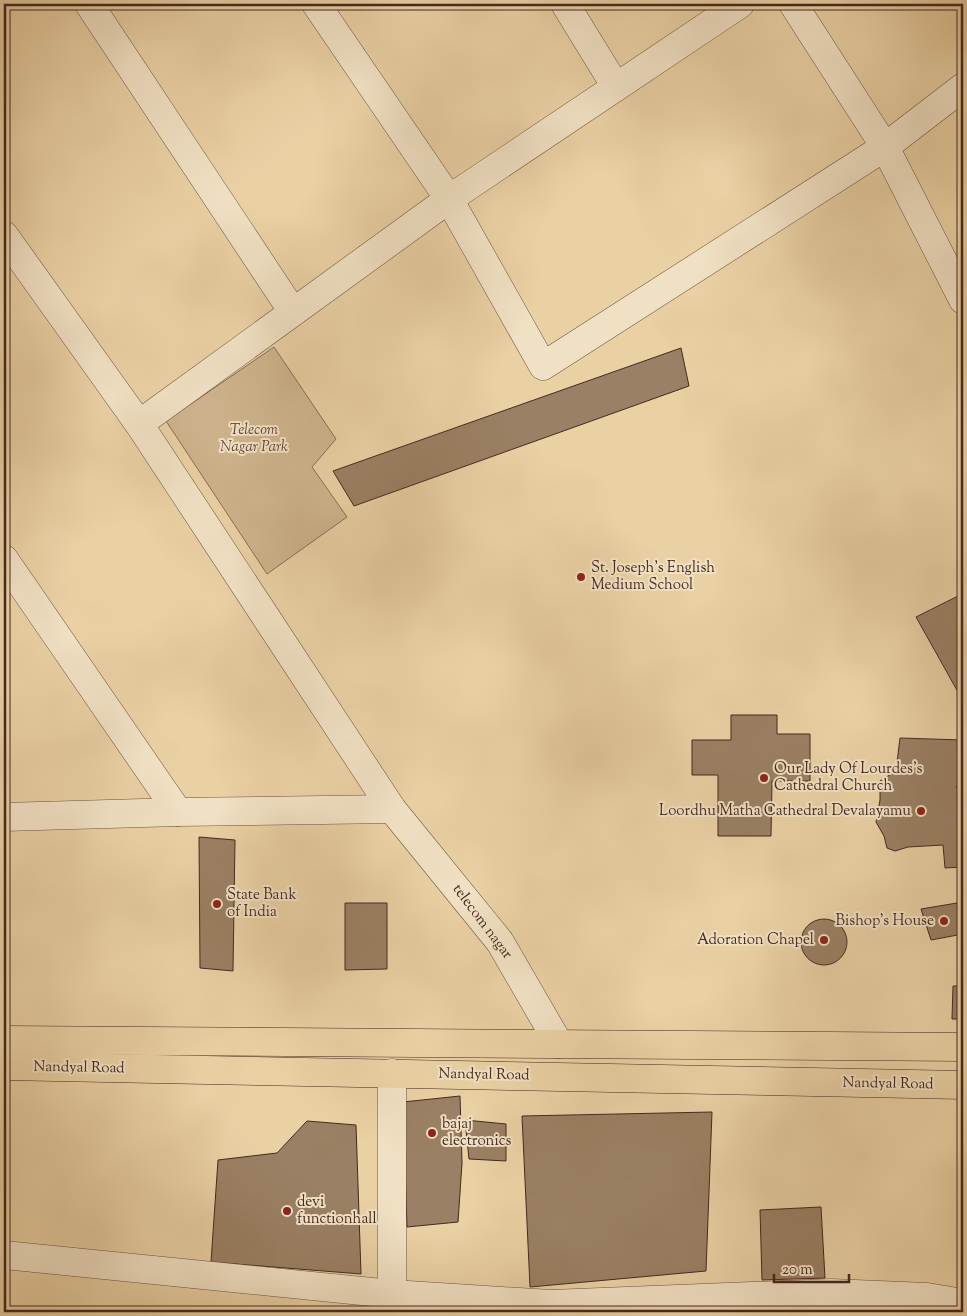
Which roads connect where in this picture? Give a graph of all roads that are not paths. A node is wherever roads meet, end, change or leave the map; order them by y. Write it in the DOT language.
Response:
graph roads {
  1 [pos="89,4"];
  2 [pos="316,4"];
  3 [pos="565,4"];
  4 [pos="740,4"];
  5 [pos="794,4"];
  6 [pos="616,87"];
  7 [pos="963,87"];
  8 [pos="885,147"];
  9 [pos="449,200"];
  10 [pos="4,235"];
  11 [pos="963,300"];
  12 [pos="293,312"];
  13 [pos="139,424"];
  14 [pos="4,559"];
  15 [pos="392,809"];
  16 [pos="178,812"];
  17 [pos="4,817"];
  18 [pos="4,1040"];
  19 [pos="559,1044"];
  20 [pos="963,1047"];
  21 [pos="4,1066"];
  22 [pos="392,1073"];
  23 [pos="963,1086"];
  24 [pos="4,1255"];
  25 [pos="392,1303"];
  26 [pos="963,1303"];
  27 [pos="734,1304"];
  28 [pos="927,1305"];
  29 [pos="551,1308"];
  1 -- 12 [label="street"];
  2 -- 9 [label="street"];
  3 -- 6 [label="street"];
  4 -- 6 [label="street"];
  5 -- 8 [label="street"];
  6 -- 9 [label="street"];
  7 -- 8 [label="street"];
  8 -- 9 [label="street"];
  8 -- 11 [label="street"];
  9 -- 12 [label="street"];
  10 -- 13 [label="street, telecom nagar"];
  12 -- 13 [label="street"];
  13 -- 15 [label="street, telecom nagar"];
  14 -- 16 [label="street"];
  15 -- 16 [label="street"];
  15 -- 19 [label="street, telecom nagar"];
  16 -- 17 [label="street"];
  18 -- 19 [label="main road, Nandyal Road"];
  19 -- 20 [label="main road, Nandyal Road"];
  21 -- 22 [label="main road, Nandyal Road"];
  22 -- 23 [label="main road, Nandyal Road"];
  22 -- 25 [label="street"];
  24 -- 25 [label="street"];
  25 -- 29 [label="street"];
  26 -- 28 [label="street"];
  27 -- 28 [label="street"];
  27 -- 29 [label="street"];
}
